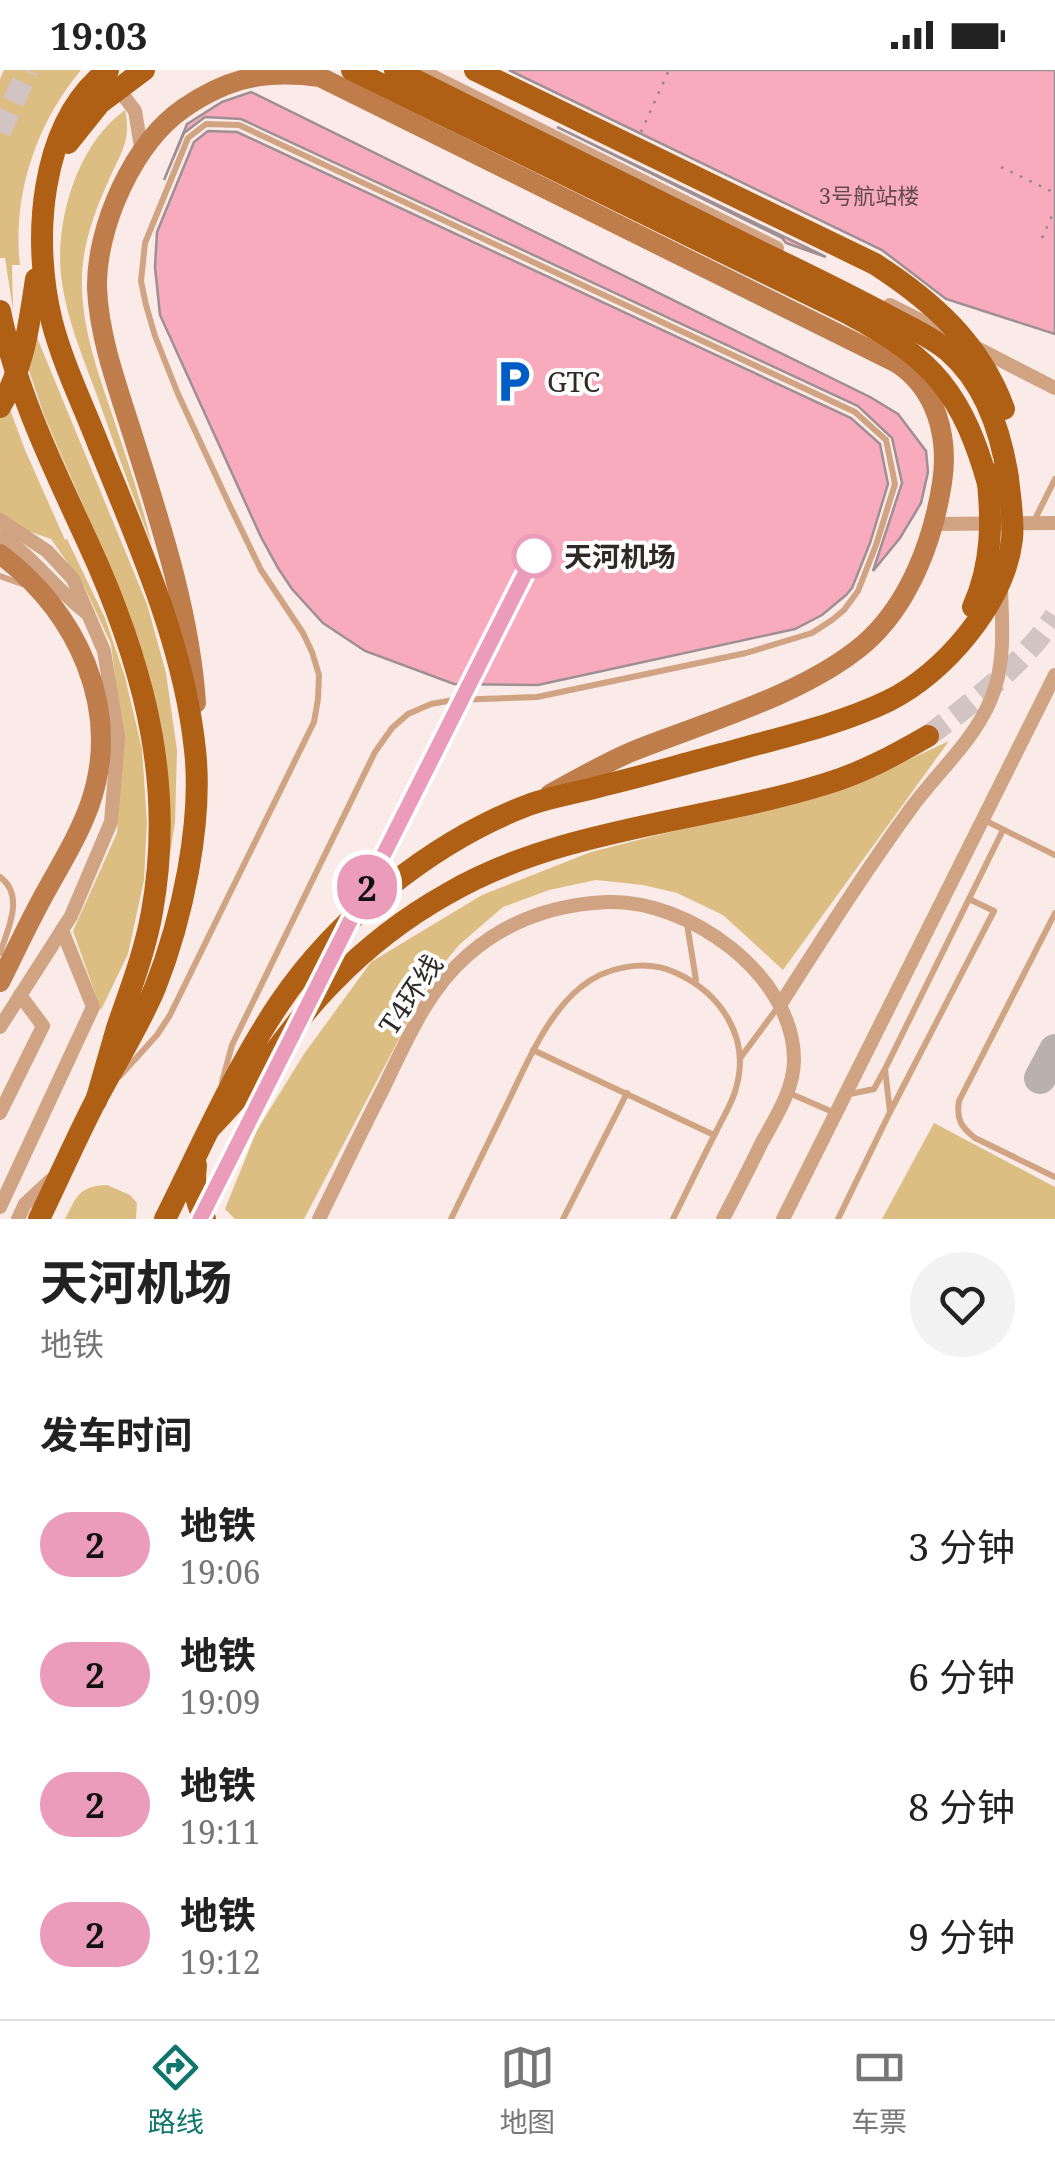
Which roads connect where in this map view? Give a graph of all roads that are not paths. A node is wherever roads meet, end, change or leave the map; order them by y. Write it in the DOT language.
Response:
graph roads {
  1 [pos="106,70"];
  2 [pos="144,70"];
  3 [pos="352,70"];
  4 [pos="396,70"];
  5 [pos="420,70"];
  6 [pos="475,70"];
  7 [pos="142,153"];
  8 [pos="49,177"];
  9 [pos="42,231"];
  10 [pos="0,311"];
  11 [pos="922,334"];
  12 [pos="1055,388"];
  13 [pos="0,407"];
  14 [pos="1055,479"];
  15 [pos="989,486"];
  16 [pos="0,520"];
  17 [pos="1034,522"];
  18 [pos="1055,522"];
  19 [pos="933,524"];
  20 [pos="1005,530"];
  21 [pos="0,536"];
  22 [pos="0,554"];
  23 [pos="0,576"];
  24 [pos="42,591"];
  25 [pos="88,614"];
  26 [pos="944,658"];
  27 [pos="1055,675"];
  28 [pos="928,736"];
  29 [pos="195,750"];
  30 [pos="533,803"];
  31 [pos="983,820"];
  32 [pos="1004,830"];
  33 [pos="1055,855"];
  34 [pos="0,877"];
  35 [pos="970,899"];
  36 [pos="1055,914"];
  37 [pos="687,922"];
  38 [pos="62,930"];
  39 [pos="0,953"];
  40 [pos="0,982"];
  41 [pos="696,982"];
  42 [pos="20,995"];
  43 [pos="780,1005"];
  44 [pos="0,1027"];
  45 [pos="533,1050"];
  46 [pos="740,1058"];
  47 [pos="886,1069"];
  48 [pos="788,1092"];
  49 [pos="628,1093"];
  50 [pos="844,1095"];
  51 [pos="96,1101"];
  52 [pos="890,1112"];
  53 [pos="0,1113"];
  54 [pos="835,1113"];
  55 [pos="211,1128"];
  56 [pos="714,1135"];
  57 [pos="196,1157"];
  58 [pos="62,1170"];
  59 [pos="1055,1177"];
  60 [pos="0,1207"];
  61 [pos="18,1219"];
  62 [pos="39,1219"];
  63 [pos="166,1219"];
  64 [pos="205,1219"];
  65 [pos="319,1219"];
  66 [pos="451,1219"];
  67 [pos="563,1219"];
  68 [pos="673,1219"];
  69 [pos="723,1219"];
  70 [pos="783,1219"];
  71 [pos="838,1219"];
  1 -- 7 [label="street"];
  1 -- 8 [label="main road, bridge"];
  2 -- 8 [label="main road, bridge"];
  3 -- 15 [label="main road, bridge"];
  4 -- 11 [label="main road, bridge"];
  5 -- 12 [label="street"];
  6 -- 20 [label="main road, bridge"];
  7 -- 19 [label="main road"];
  7 -- 29 [label="main road"];
  8 -- 9 [label="main road, bridge"];
  9 -- 13 [label="main road, bridge"];
  9 -- 29 [label="main road, bridge"];
  10 -- 51 [label="main road"];
  11 -- 15 [label="main road, bridge"];
  11 -- 20 [label="main road, bridge"];
  14 -- 17 [label="lane"];
  15 -- 26 [label="main road, bridge"];
  16 -- 25 [label="street"];
  17 -- 18 [label="street"];
  17 -- 20 [label="street"];
  19 -- 20 [label="street"];
  19 -- 30 [label="main road"];
  20 -- 26 [label="main road, bridge"];
  20 -- 43 [label="street"];
  21 -- 25 [label="street"];
  22 -- 24 [label="main road"];
  23 -- 24 [label="lane"];
  24 -- 40 [label="main road"];
  25 -- 38 [label="street"];
  26 -- 30 [label="main road, bridge"];
  27 -- 31 [label="street"];
  28 -- 55 [label="main road"];
  29 -- 51 [label="main road"];
  30 -- 55 [label="main road"];
  31 -- 32 [label="lane"];
  31 -- 50 [label="street"];
  32 -- 33 [label="lane"];
  32 -- 35 [label="lane"];
  34 -- 39 [label="lane"];
  35 -- 47 [label="lane"];
  35 -- 52 [label="lane"];
  36 -- 59 [label="lane"];
  37 -- 41 [label="lane"];
  37 -- 43 [label="street, T4环线"];
  37 -- 65 [label="street, T4环线"];
  38 -- 42 [label="street"];
  38 -- 60 [label="street"];
  41 -- 45 [label="lane"];
  41 -- 46 [label="lane"];
  42 -- 44 [label="street"];
  42 -- 53 [label="street"];
  43 -- 46 [label="lane"];
  43 -- 48 [label="street, T4环线"];
  45 -- 49 [label="lane"];
  45 -- 66 [label="lane"];
  46 -- 56 [label="lane"];
  47 -- 50 [label="lane"];
  47 -- 52 [label="lane"];
  48 -- 54 [label="lane"];
  48 -- 69 [label="street, T4环线"];
  49 -- 56 [label="lane"];
  49 -- 67 [label="lane"];
  50 -- 54 [label="street"];
  51 -- 55 [label="lane"];
  51 -- 58 [label="main road"];
  52 -- 71 [label="lane"];
  54 -- 70 [label="street"];
  55 -- 57 [label="main road"];
  56 -- 68 [label="lane"];
  57 -- 63 [label="main road"];
  57 -- 64 [label="main road"];
  58 -- 61 [label="street"];
  58 -- 62 [label="main road"];
}
